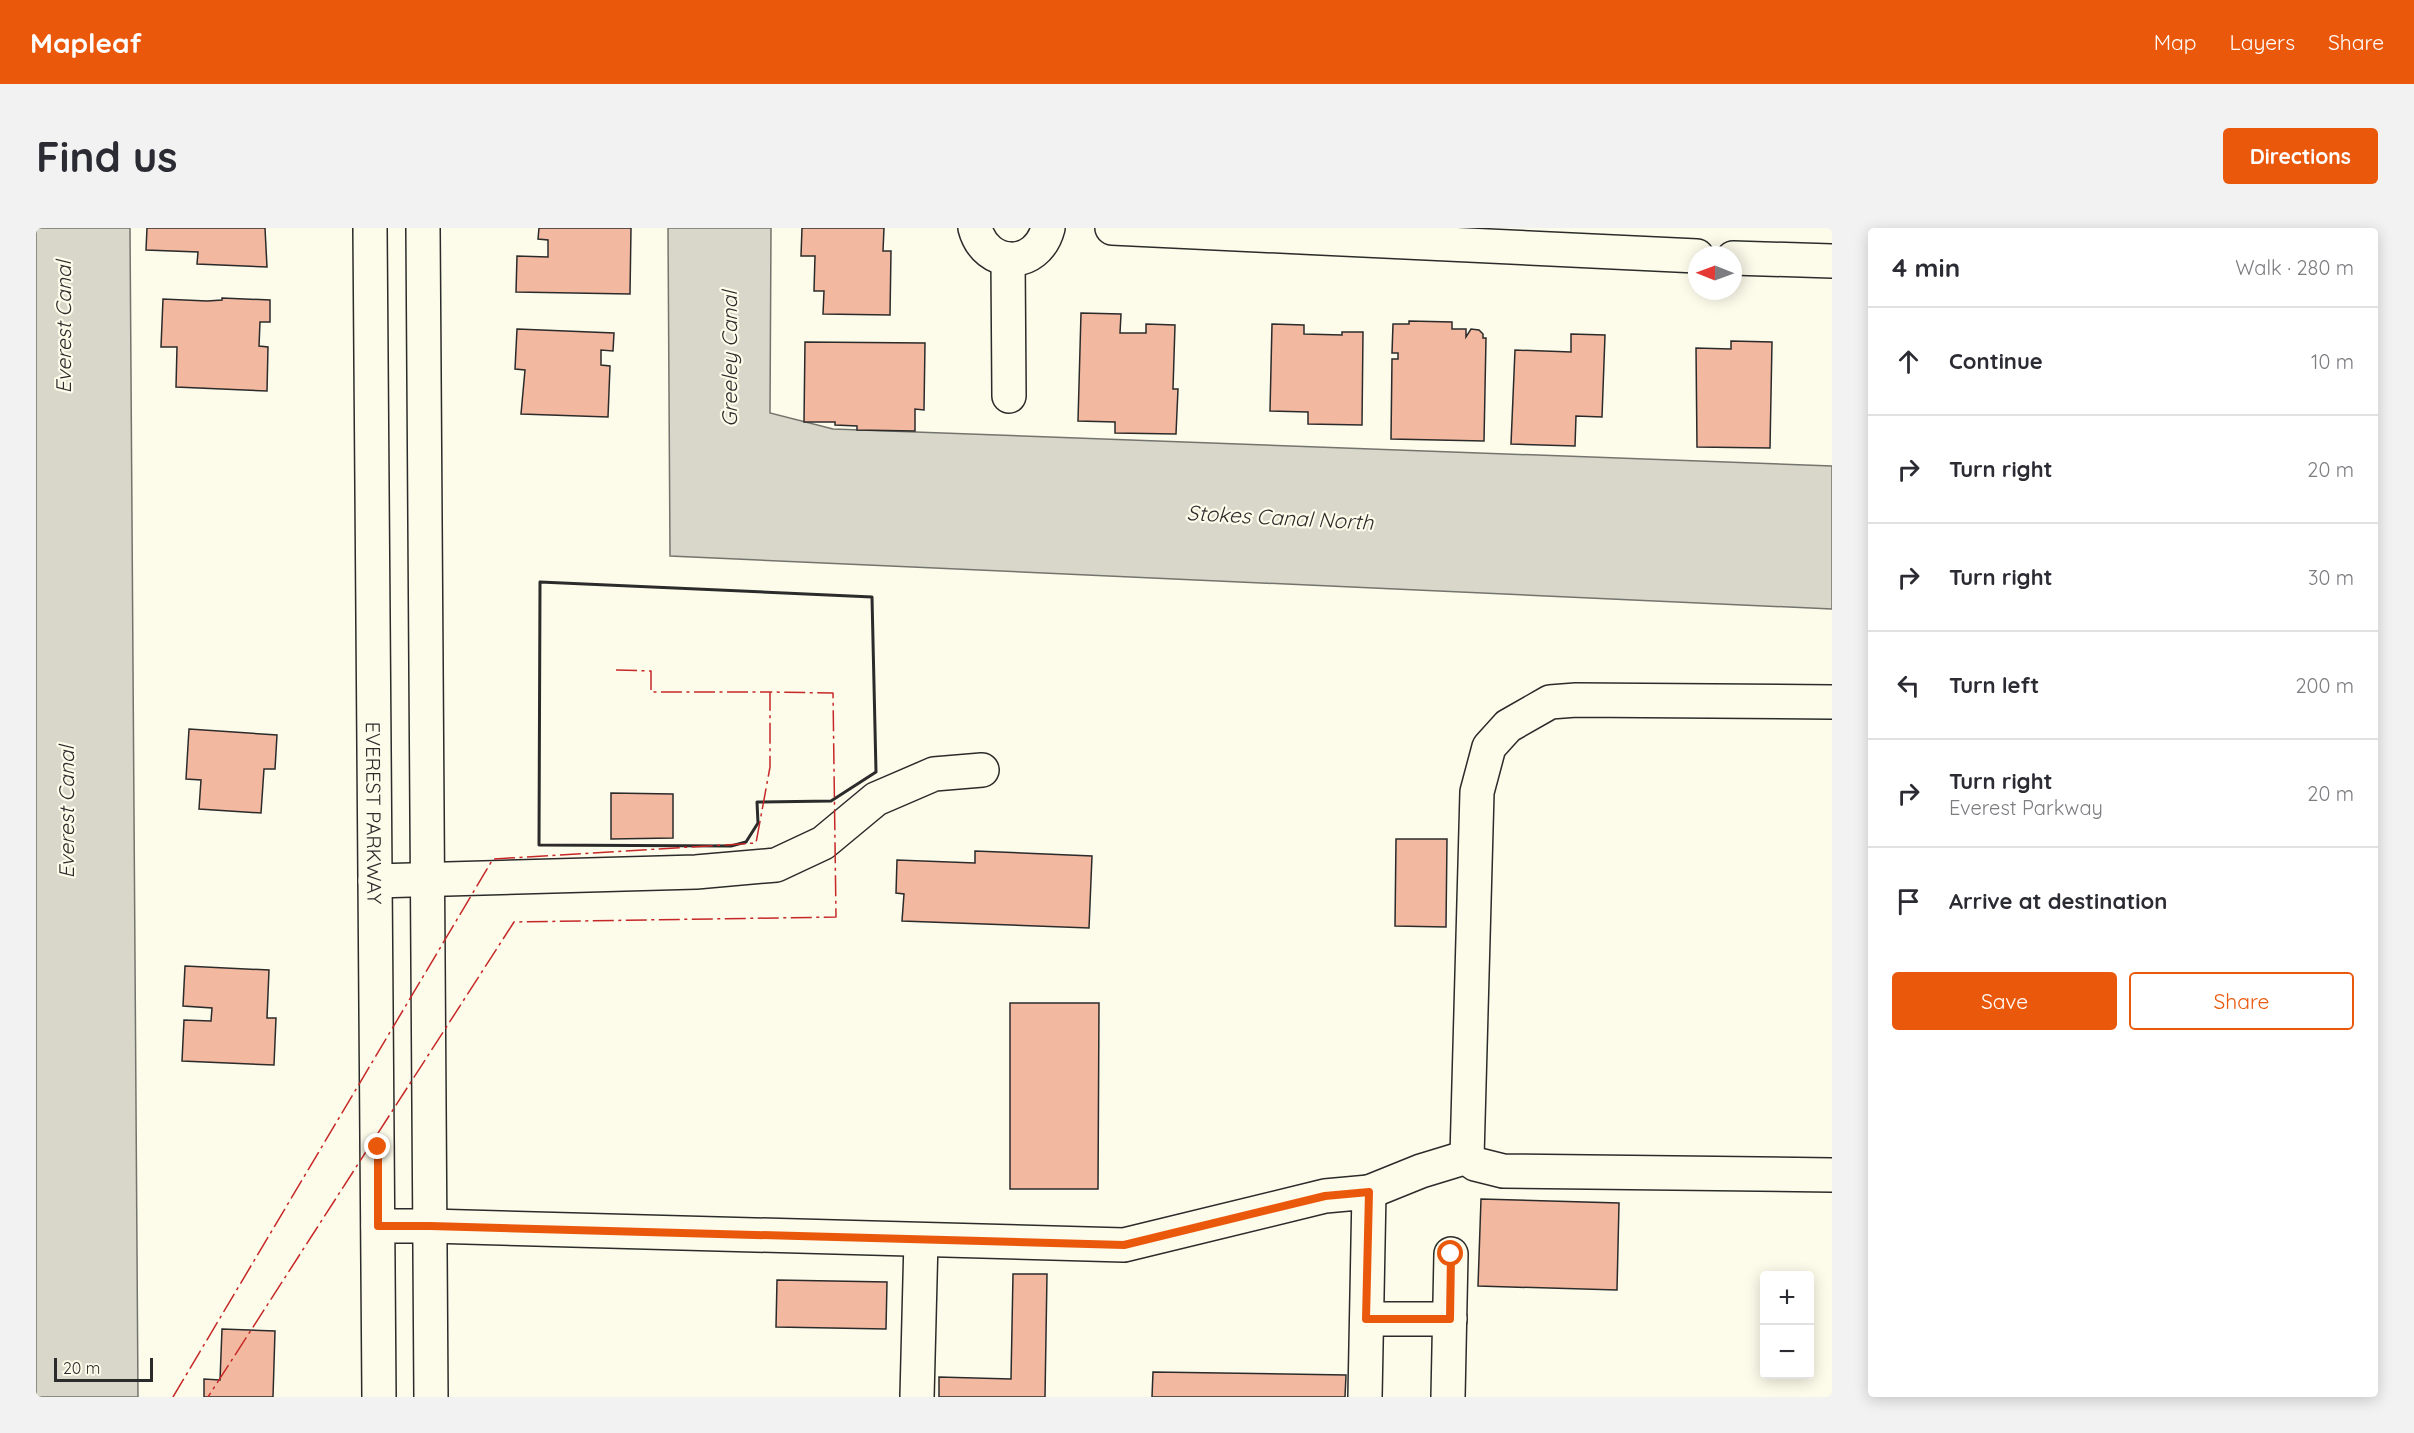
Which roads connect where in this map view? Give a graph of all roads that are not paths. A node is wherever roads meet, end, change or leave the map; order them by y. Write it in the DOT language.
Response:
graph roads {
  1 [pos="370,228"];
  2 [pos="423,228"];
  3 [pos="975,228"];
  4 [pos="1048,228"];
  5 [pos="1112,228"];
  6 [pos="1688,256"];
  7 [pos="1742,258"];
  8 [pos="1008,259"];
  9 [pos="1832,261"];
  10 [pos="1009,396"];
  11 [pos="1832,702"];
  12 [pos="982,770"];
  13 [pos="428,880"];
  14 [pos="375,881"];
  15 [pos="1467,1156"];
  16 [pos="1832,1175"];
  17 [pos="1369,1192"];
  18 [pos="378,1226"];
  19 [pos="430,1226"];
  20 [pos="921,1240"];
  21 [pos="1451,1254"];
  22 [pos="1366,1319"];
  23 [pos="1450,1319"];
  24 [pos="379,1397"];
  25 [pos="431,1397"];
  26 [pos="916,1397"];
  27 [pos="1365,1397"];
  28 [pos="1448,1397"];
  1 -- 14 [label="street, EVEREST PARKWAY"];
  2 -- 13 [label="street"];
  3 -- 8 [label="street"];
  4 -- 8 [label="street"];
  5 -- 6 [label="street"];
  7 -- 9 [label="street"];
  8 -- 10 [label="street"];
  11 -- 15 [label="street"];
  12 -- 13 [label="street"];
  13 -- 14 [label="street"];
  13 -- 19 [label="street"];
  14 -- 18 [label="street, EVEREST PARKWAY"];
  15 -- 16 [label="street"];
  15 -- 17 [label="street"];
  17 -- 20 [label="street"];
  17 -- 22 [label="street"];
  18 -- 19 [label="street"];
  18 -- 24 [label="street, EVEREST PARKWAY"];
  19 -- 20 [label="street"];
  19 -- 25 [label="street"];
  20 -- 26 [label="street"];
  21 -- 23 [label="street"];
  22 -- 23 [label="street"];
  22 -- 27 [label="street"];
  23 -- 28 [label="street"];
}
